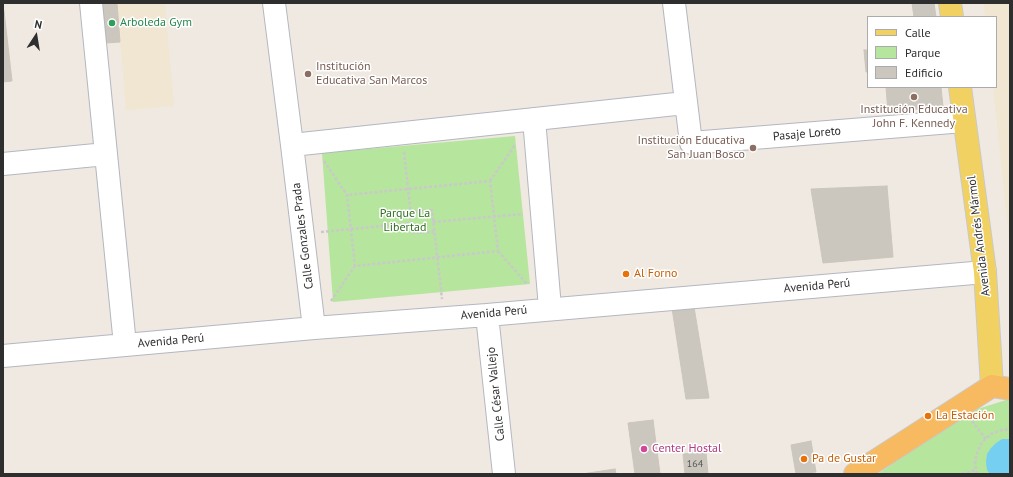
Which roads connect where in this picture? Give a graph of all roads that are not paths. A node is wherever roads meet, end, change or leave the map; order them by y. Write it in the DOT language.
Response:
graph roads {
  1 [pos="91,3"];
  2 [pos="274,3"];
  3 [pos="674,3"];
  4 [pos="950,3"];
  5 [pos="952,16"];
  6 [pos="960,88"];
  7 [pos="685,103"];
  8 [pos="534,119"];
  9 [pos="964,121"];
  10 [pos="302,144"];
  11 [pos="106,154"];
  12 [pos="3,164"];
  13 [pos="985,272"];
  14 [pos="550,308"];
  15 [pos="487,314"];
  16 [pos="314,328"];
  17 [pos="125,345"];
  18 [pos="3,356"];
  19 [pos="1001,388"];
  20 [pos="504,474"];
  21 [pos="854,474"];
  1 -- 11 [label="street"];
  2 -- 10 [label="street, Calle Gonzales Prada"];
  3 -- 7 [label="street"];
  4 -- 5 [label="main road"];
  6 -- 9 [label="main road, Avenida Andrés Mármol"];
  7 -- 8 [label="street"];
  7 -- 9 [label="street, Pasaje Loreto"];
  8 -- 10 [label="street"];
  8 -- 14 [label="street"];
  9 -- 13 [label="main road, Avenida Andrés Mármol"];
  10 -- 16 [label="street, Calle Gonzales Prada"];
  11 -- 12 [label="street"];
  11 -- 17 [label="street"];
  13 -- 14 [label="street, Avenida Perú"];
  13 -- 19 [label="main road, Avenida Andrés Mármol"];
  14 -- 15 [label="street, Avenida Perú"];
  15 -- 16 [label="street, Avenida Perú"];
  15 -- 20 [label="street, Calle César Vallejo"];
  16 -- 17 [label="street, Avenida Perú"];
  17 -- 18 [label="street, Avenida Perú"];
  19 -- 21 [label="highway"];
}
